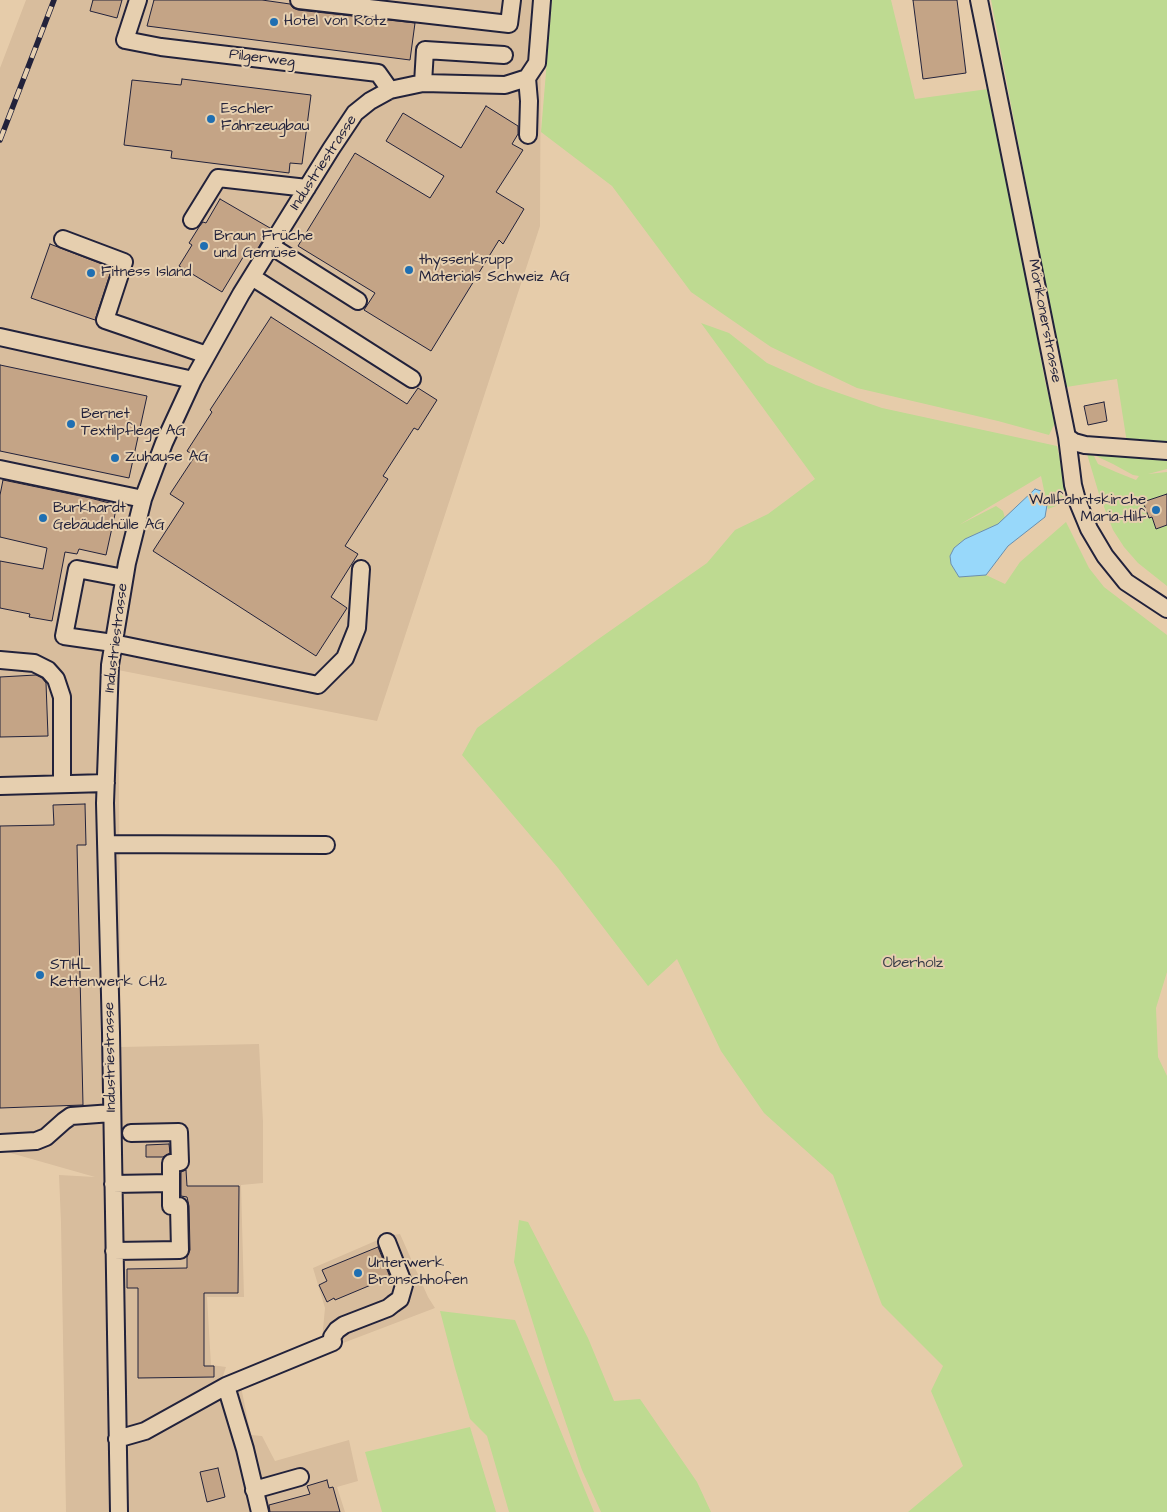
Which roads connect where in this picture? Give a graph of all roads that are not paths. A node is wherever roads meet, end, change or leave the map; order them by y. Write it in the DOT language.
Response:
graph roads {
  1 [pos="138,0"];
  2 [pos="300,0"];
  3 [pos="512,0"];
  4 [pos="542,0"];
  5 [pos="979,0"];
  6 [pos="340,2"];
  7 [pos="504,55"];
  8 [pos="527,78"];
  9 [pos="423,83"];
  10 [pos="390,90"];
  11 [pos="528,136"];
  12 [pos="306,188"];
  13 [pos="192,220"];
  14 [pos="63,239"];
  15 [pos="271,246"];
  16 [pos="252,277"];
  17 [pos="358,301"];
  18 [pos="0,337"];
  19 [pos="207,355"];
  20 [pos="412,379"];
  21 [pos="193,380"];
  22 [pos="1067,437"];
  23 [pos="1167,451"];
  24 [pos="0,469"];
  25 [pos="143,498"];
  26 [pos="361,569"];
  27 [pos="124,578"];
  28 [pos="1167,609"];
  29 [pos="113,643"];
  30 [pos="0,660"];
  31 [pos="62,784"];
  32 [pos="106,784"];
  33 [pos="0,786"];
  34 [pos="106,844"];
  35 [pos="326,845"];
  36 [pos="112,1113"];
  37 [pos="131,1133"];
  38 [pos="0,1143"];
  39 [pos="171,1183"];
  40 [pos="113,1184"];
  41 [pos="387,1242"];
  42 [pos="114,1252"];
  43 [pos="226,1386"];
  44 [pos="117,1440"];
  45 [pos="300,1477"];
  46 [pos="254,1490"];
  47 [pos="119,1512"];
  48 [pos="260,1512"];
  1 -- 10 [label="street, Pilgerweg"];
  2 -- 6 [label="street"];
  3 -- 6 [label="street"];
  4 -- 8 [label="street"];
  5 -- 22 [label="street, Mörikonerstrasse"];
  7 -- 9 [label="street"];
  8 -- 9 [label="street, Industriestrasse"];
  8 -- 11 [label="street"];
  9 -- 10 [label="street, Industriestrasse"];
  10 -- 12 [label="street, Industriestrasse"];
  12 -- 13 [label="street"];
  12 -- 15 [label="street, Industriestrasse"];
  14 -- 19 [label="street"];
  15 -- 16 [label="street, Industriestrasse"];
  15 -- 17 [label="street"];
  16 -- 19 [label="street, Industriestrasse"];
  16 -- 20 [label="street"];
  18 -- 21 [label="street"];
  19 -- 21 [label="street, Industriestrasse"];
  21 -- 25 [label="street, Industriestrasse"];
  22 -- 23 [label="street"];
  22 -- 28 [label="street, Mörikonerstrasse"];
  24 -- 25 [label="street"];
  25 -- 27 [label="street, Industriestrasse"];
  26 -- 29 [label="street"];
  27 -- 29 [label="street, Industriestrasse"];
  27 -- 29 [label="street"];
  29 -- 32 [label="street, Industriestrasse"];
  30 -- 31 [label="street"];
  31 -- 32 [label="street"];
  31 -- 33 [label="street"];
  32 -- 34 [label="street, Industriestrasse"];
  34 -- 35 [label="street"];
  34 -- 36 [label="street, Industriestrasse"];
  36 -- 38 [label="street"];
  36 -- 40 [label="street, Industriestrasse"];
  37 -- 39 [label="street"];
  39 -- 40 [label="street"];
  39 -- 42 [label="street"];
  40 -- 42 [label="street, Industriestrasse"];
  41 -- 43 [label="street"];
  42 -- 44 [label="street, Industriestrasse"];
  43 -- 44 [label="street"];
  43 -- 46 [label="street"];
  44 -- 47 [label="street, Industriestrasse"];
  45 -- 46 [label="street"];
  46 -- 48 [label="street"];
}
